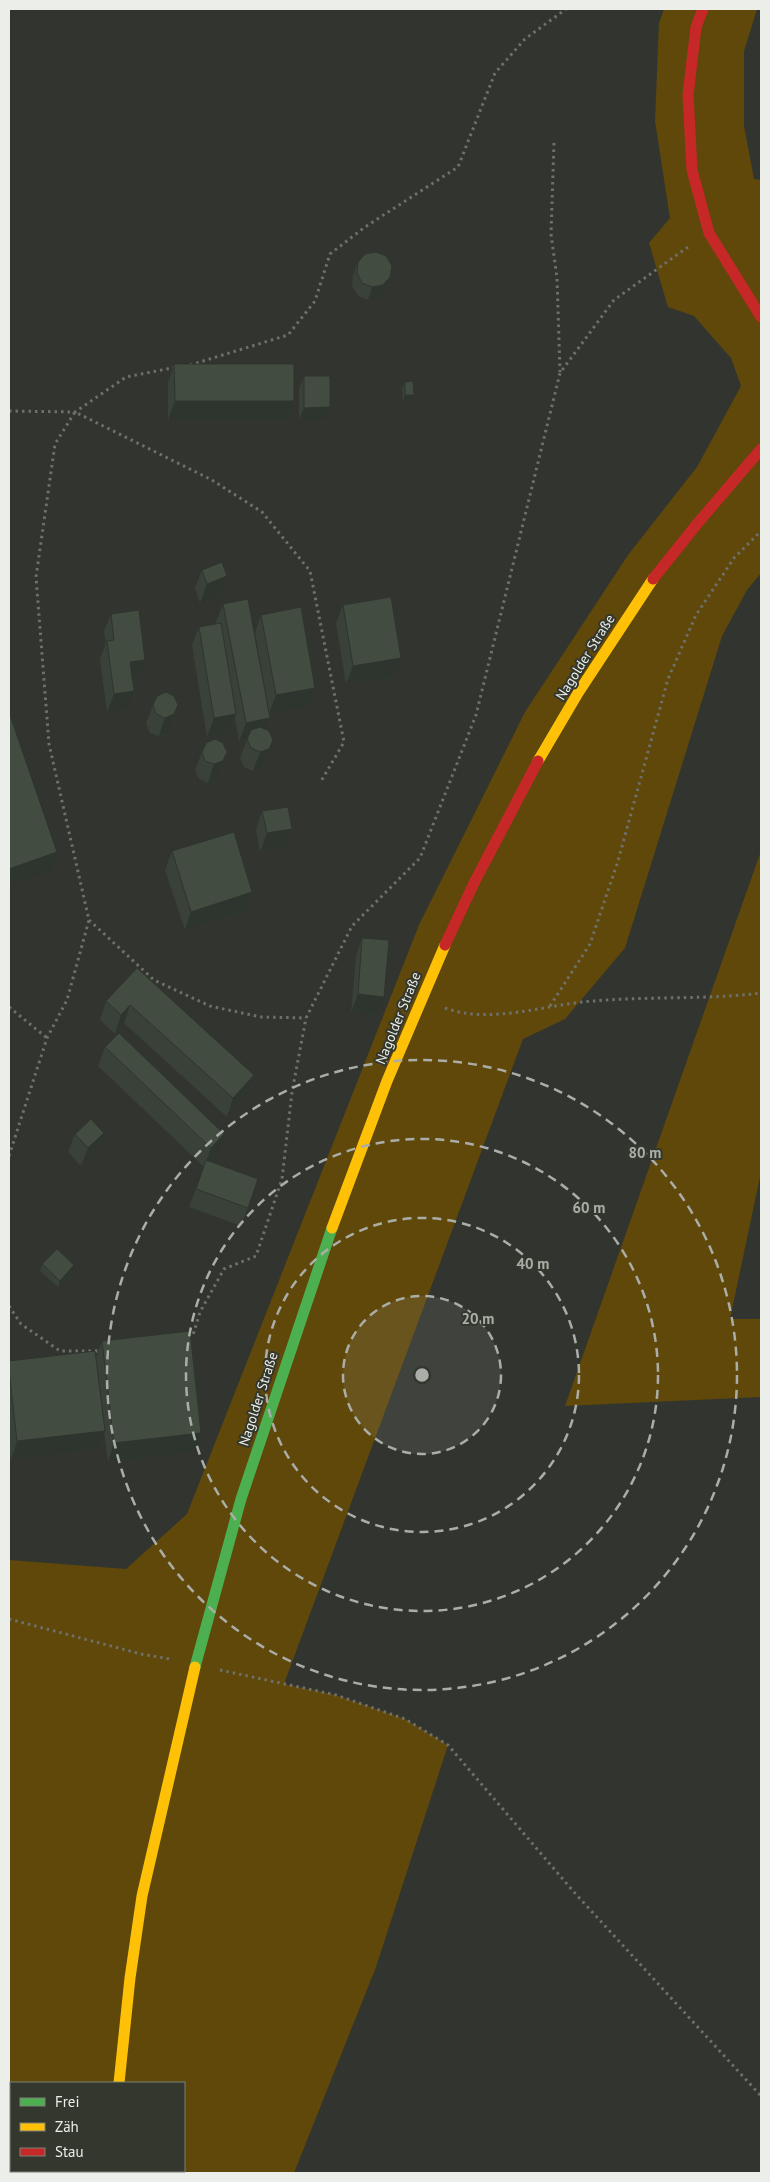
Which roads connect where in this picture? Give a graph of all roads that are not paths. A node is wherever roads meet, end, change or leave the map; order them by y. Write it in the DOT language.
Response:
graph roads {
  1 [pos="703,9"];
  2 [pos="760,314"];
  3 [pos="761,449"];
  4 [pos="119,2082"];
  1 -- 2 [label="main road"];
  3 -- 4 [label="main road, Nagolder Straße"];
}
